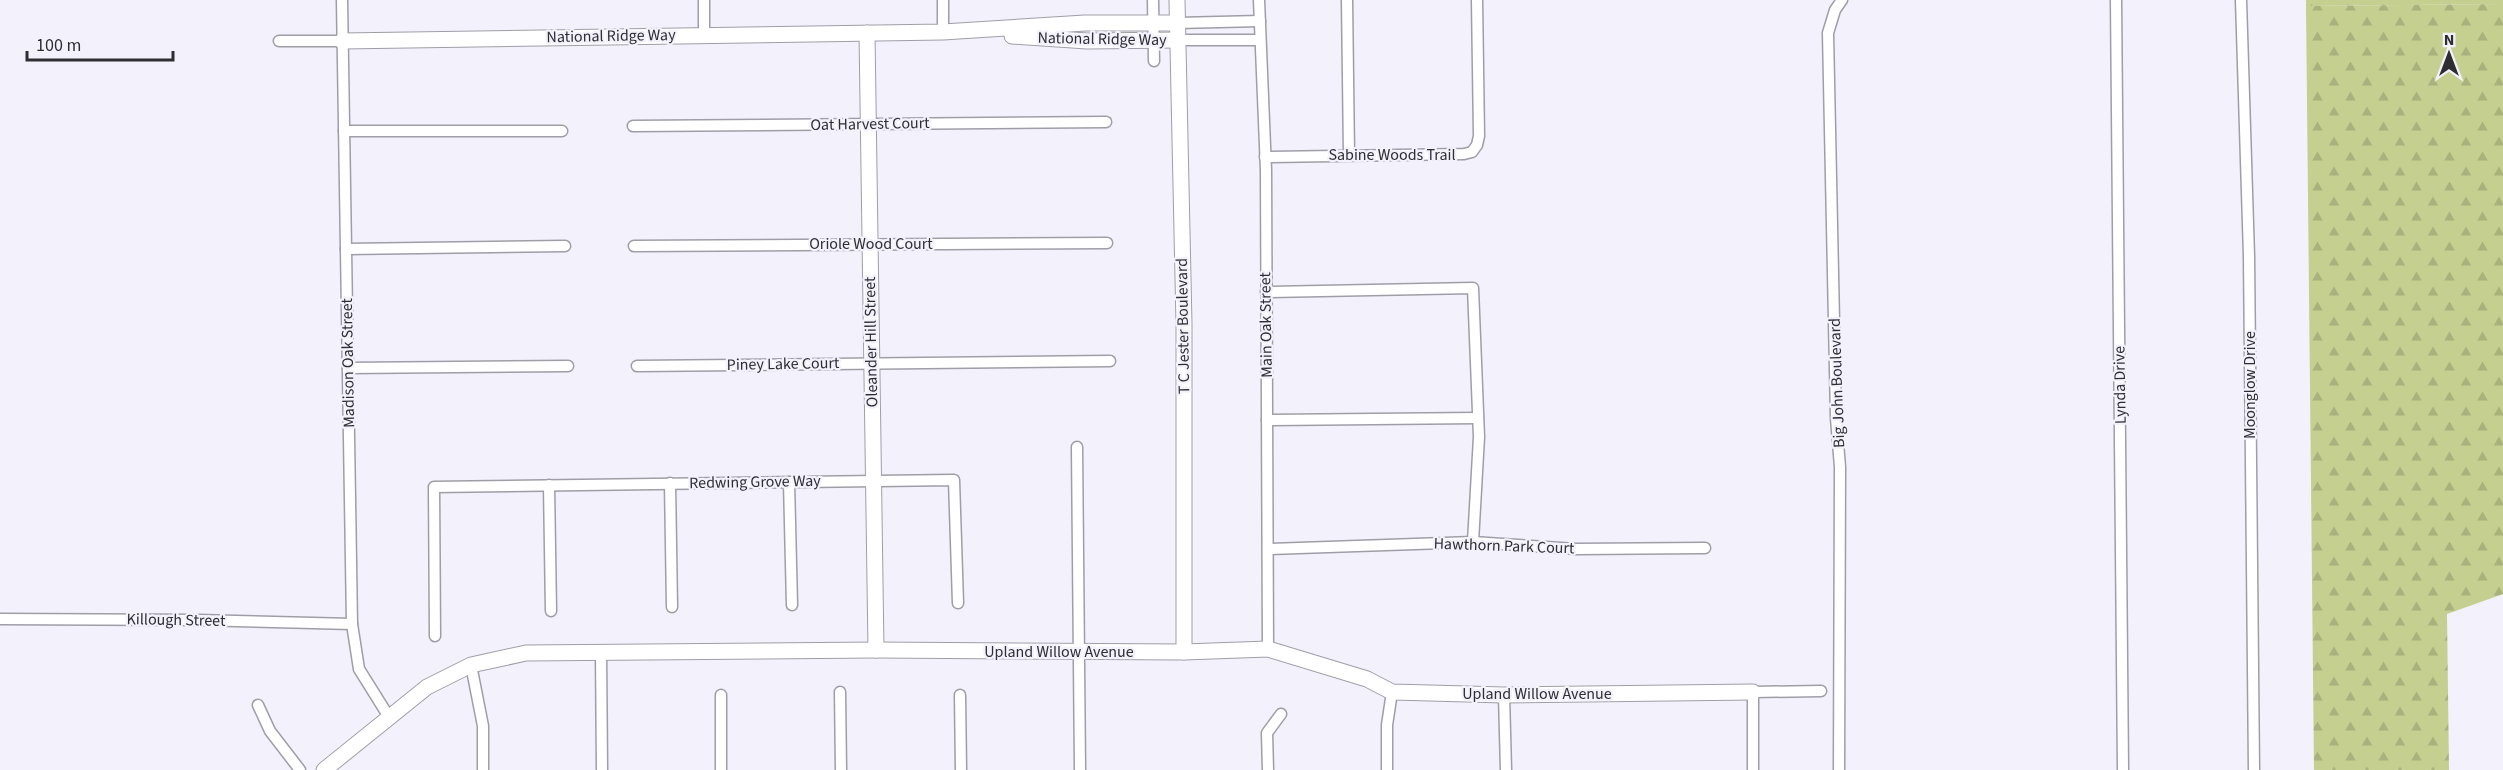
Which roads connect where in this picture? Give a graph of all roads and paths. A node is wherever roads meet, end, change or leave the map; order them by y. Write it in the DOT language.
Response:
graph roads {
  1 [pos="342,0"];
  2 [pos="704,0"];
  3 [pos="943,0"];
  4 [pos="1153,0"];
  5 [pos="1177,0"];
  6 [pos="1259,0"];
  7 [pos="1347,0"];
  8 [pos="1477,0"];
  9 [pos="1842,0"];
  10 [pos="2116,0"];
  11 [pos="2241,0"];
  12 [pos="1260,21"];
  13 [pos="1153,23"];
  14 [pos="1178,23"];
  15 [pos="943,32"];
  16 [pos="867,33"];
  17 [pos="704,34"];
  18 [pos="1154,40"];
  19 [pos="1178,40"];
  20 [pos="1260,40"];
  21 [pos="279,41"];
  22 [pos="342,41"];
  23 [pos="1154,61"];
  24 [pos="1106,122"];
  25 [pos="869,123"];
  26 [pos="633,126"];
  27 [pos="344,131"];
  28 [pos="562,131"];
  29 [pos="1349,155"];
  30 [pos="1265,156"];
  31 [pos="1107,243"];
  32 [pos="870,244"];
  33 [pos="565,246"];
  34 [pos="634,246"];
  35 [pos="346,249"];
  36 [pos="1266,292"];
  37 [pos="1110,361"];
  38 [pos="871,363"];
  39 [pos="568,366"];
  40 [pos="636,366"];
  41 [pos="348,368"];
  42 [pos="1478,418"];
  43 [pos="1267,420"];
  44 [pos="1077,447"];
  45 [pos="873,481"];
  46 [pos="789,482"];
  47 [pos="670,483"];
  48 [pos="549,485"];
  49 [pos="1473,542"];
  50 [pos="1705,548"];
  51 [pos="1268,549"];
  52 [pos="958,603"];
  53 [pos="792,605"];
  54 [pos="672,607"];
  55 [pos="551,611"];
  56 [pos="0,619"];
  57 [pos="352,624"];
  58 [pos="435,636"];
  59 [pos="1268,649"];
  60 [pos="876,650"];
  61 [pos="601,652"];
  62 [pos="1184,652"];
  63 [pos="1080,653"];
  64 [pos="471,665"];
  65 [pos="1821,691"];
  66 [pos="840,692"];
  67 [pos="1392,692"];
  68 [pos="1753,692"];
  69 [pos="721,695"];
  70 [pos="960,695"];
  71 [pos="1504,695"];
  72 [pos="258,705"];
  73 [pos="1281,714"];
  74 [pos="388,717"];
  75 [pos="300,770"];
  76 [pos="324,770"];
  77 [pos="483,770"];
  78 [pos="602,770"];
  79 [pos="721,770"];
  80 [pos="841,770"];
  81 [pos="961,770"];
  82 [pos="1080,770"];
  83 [pos="1268,770"];
  84 [pos="1387,770"];
  85 [pos="1506,770"];
  86 [pos="1753,770"];
  87 [pos="1839,770"];
  88 [pos="2123,770"];
  89 [pos="2254,770"];
  1 -- 22 [label="street, Madison Oak Street"];
  2 -- 17 [label="street"];
  3 -- 15 [label="street"];
  4 -- 13 [label="street"];
  5 -- 14 [label="street, T C Jester Boulevard"];
  6 -- 12 [label="street, Main Oak Street"];
  7 -- 29 [label="street"];
  8 -- 29 [label="street, Sabine Woods Trail"];
  9 -- 87 [label="street, Big John Boulevard"];
  10 -- 88 [label="street, Lynda Drive"];
  11 -- 89 [label="street, Moonglow Drive"];
  12 -- 14 [label="street, National Ridge Way"];
  12 -- 20 [label="street, Main Oak Street"];
  13 -- 14 [label="street, National Ridge Way"];
  13 -- 15 [label="street, National Ridge Way"];
  13 -- 18 [label="street"];
  14 -- 19 [label="street, T C Jester Boulevard"];
  15 -- 16 [label="street, National Ridge Way"];
  15 -- 18 [label="street, National Ridge Way"];
  16 -- 17 [label="street, National Ridge Way"];
  16 -- 25 [label="street, Oleander Hill Street"];
  17 -- 22 [label="street, National Ridge Way"];
  18 -- 19 [label="street, National Ridge Way"];
  18 -- 23 [label="street"];
  19 -- 20 [label="street, National Ridge Way"];
  19 -- 62 [label="street, T C Jester Boulevard"];
  20 -- 30 [label="street, Main Oak Street"];
  21 -- 22 [label="street, National Ridge Way"];
  22 -- 27 [label="street, Madison Oak Street"];
  24 -- 25 [label="street, Oat Harvest Court"];
  25 -- 26 [label="street, Oat Harvest Court"];
  25 -- 32 [label="street, Oleander Hill Street"];
  27 -- 28 [label="street"];
  27 -- 35 [label="street, Madison Oak Street"];
  29 -- 30 [label="street, Sabine Woods Trail"];
  30 -- 36 [label="street, Main Oak Street"];
  31 -- 32 [label="street, Oriole Wood Court"];
  32 -- 34 [label="street, Oriole Wood Court"];
  32 -- 38 [label="street, Oleander Hill Street"];
  33 -- 35 [label="street"];
  35 -- 41 [label="street, Madison Oak Street"];
  36 -- 42 [label="street"];
  36 -- 43 [label="street, Main Oak Street"];
  37 -- 38 [label="street, Piney Lake Court"];
  38 -- 40 [label="street, Piney Lake Court"];
  38 -- 45 [label="street, Oleander Hill Street"];
  39 -- 41 [label="street"];
  41 -- 57 [label="street, Madison Oak Street"];
  42 -- 43 [label="street"];
  42 -- 49 [label="street"];
  43 -- 51 [label="street, Main Oak Street"];
  44 -- 63 [label="street"];
  45 -- 46 [label="street, Redwing Grove Way"];
  45 -- 52 [label="street, Redwing Grove Way"];
  45 -- 60 [label="street, Oleander Hill Street"];
  46 -- 47 [label="street, Redwing Grove Way"];
  46 -- 53 [label="street"];
  47 -- 48 [label="street, Redwing Grove Way"];
  47 -- 54 [label="street"];
  48 -- 55 [label="street"];
  48 -- 58 [label="street, Redwing Grove Way"];
  49 -- 50 [label="street, Hawthorn Park Court"];
  49 -- 51 [label="street, Hawthorn Park Court"];
  51 -- 59 [label="street, Main Oak Street"];
  56 -- 57 [label="street, Killough Street"];
  57 -- 74 [label="street, Madison Oak Street"];
  59 -- 62 [label="street, Upland Willow Avenue"];
  59 -- 67 [label="street, Upland Willow Avenue"];
  60 -- 61 [label="street, Upland Willow Avenue"];
  60 -- 63 [label="street, Upland Willow Avenue"];
  61 -- 64 [label="street, Upland Willow Avenue"];
  61 -- 78 [label="street"];
  62 -- 63 [label="street, Upland Willow Avenue"];
  63 -- 82 [label="street"];
  64 -- 74 [label="street, Upland Willow Avenue"];
  64 -- 77 [label="street"];
  65 -- 68 [label="street, Upland Willow Avenue"];
  66 -- 80 [label="street"];
  67 -- 71 [label="street, Upland Willow Avenue"];
  67 -- 84 [label="street"];
  68 -- 71 [label="street, Upland Willow Avenue"];
  68 -- 86 [label="street"];
  69 -- 79 [label="street"];
  70 -- 81 [label="street"];
  71 -- 85 [label="street"];
  72 -- 75 [label="street"];
  73 -- 83 [label="street"];
  74 -- 76 [label="street, Upland Willow Avenue"];
}
